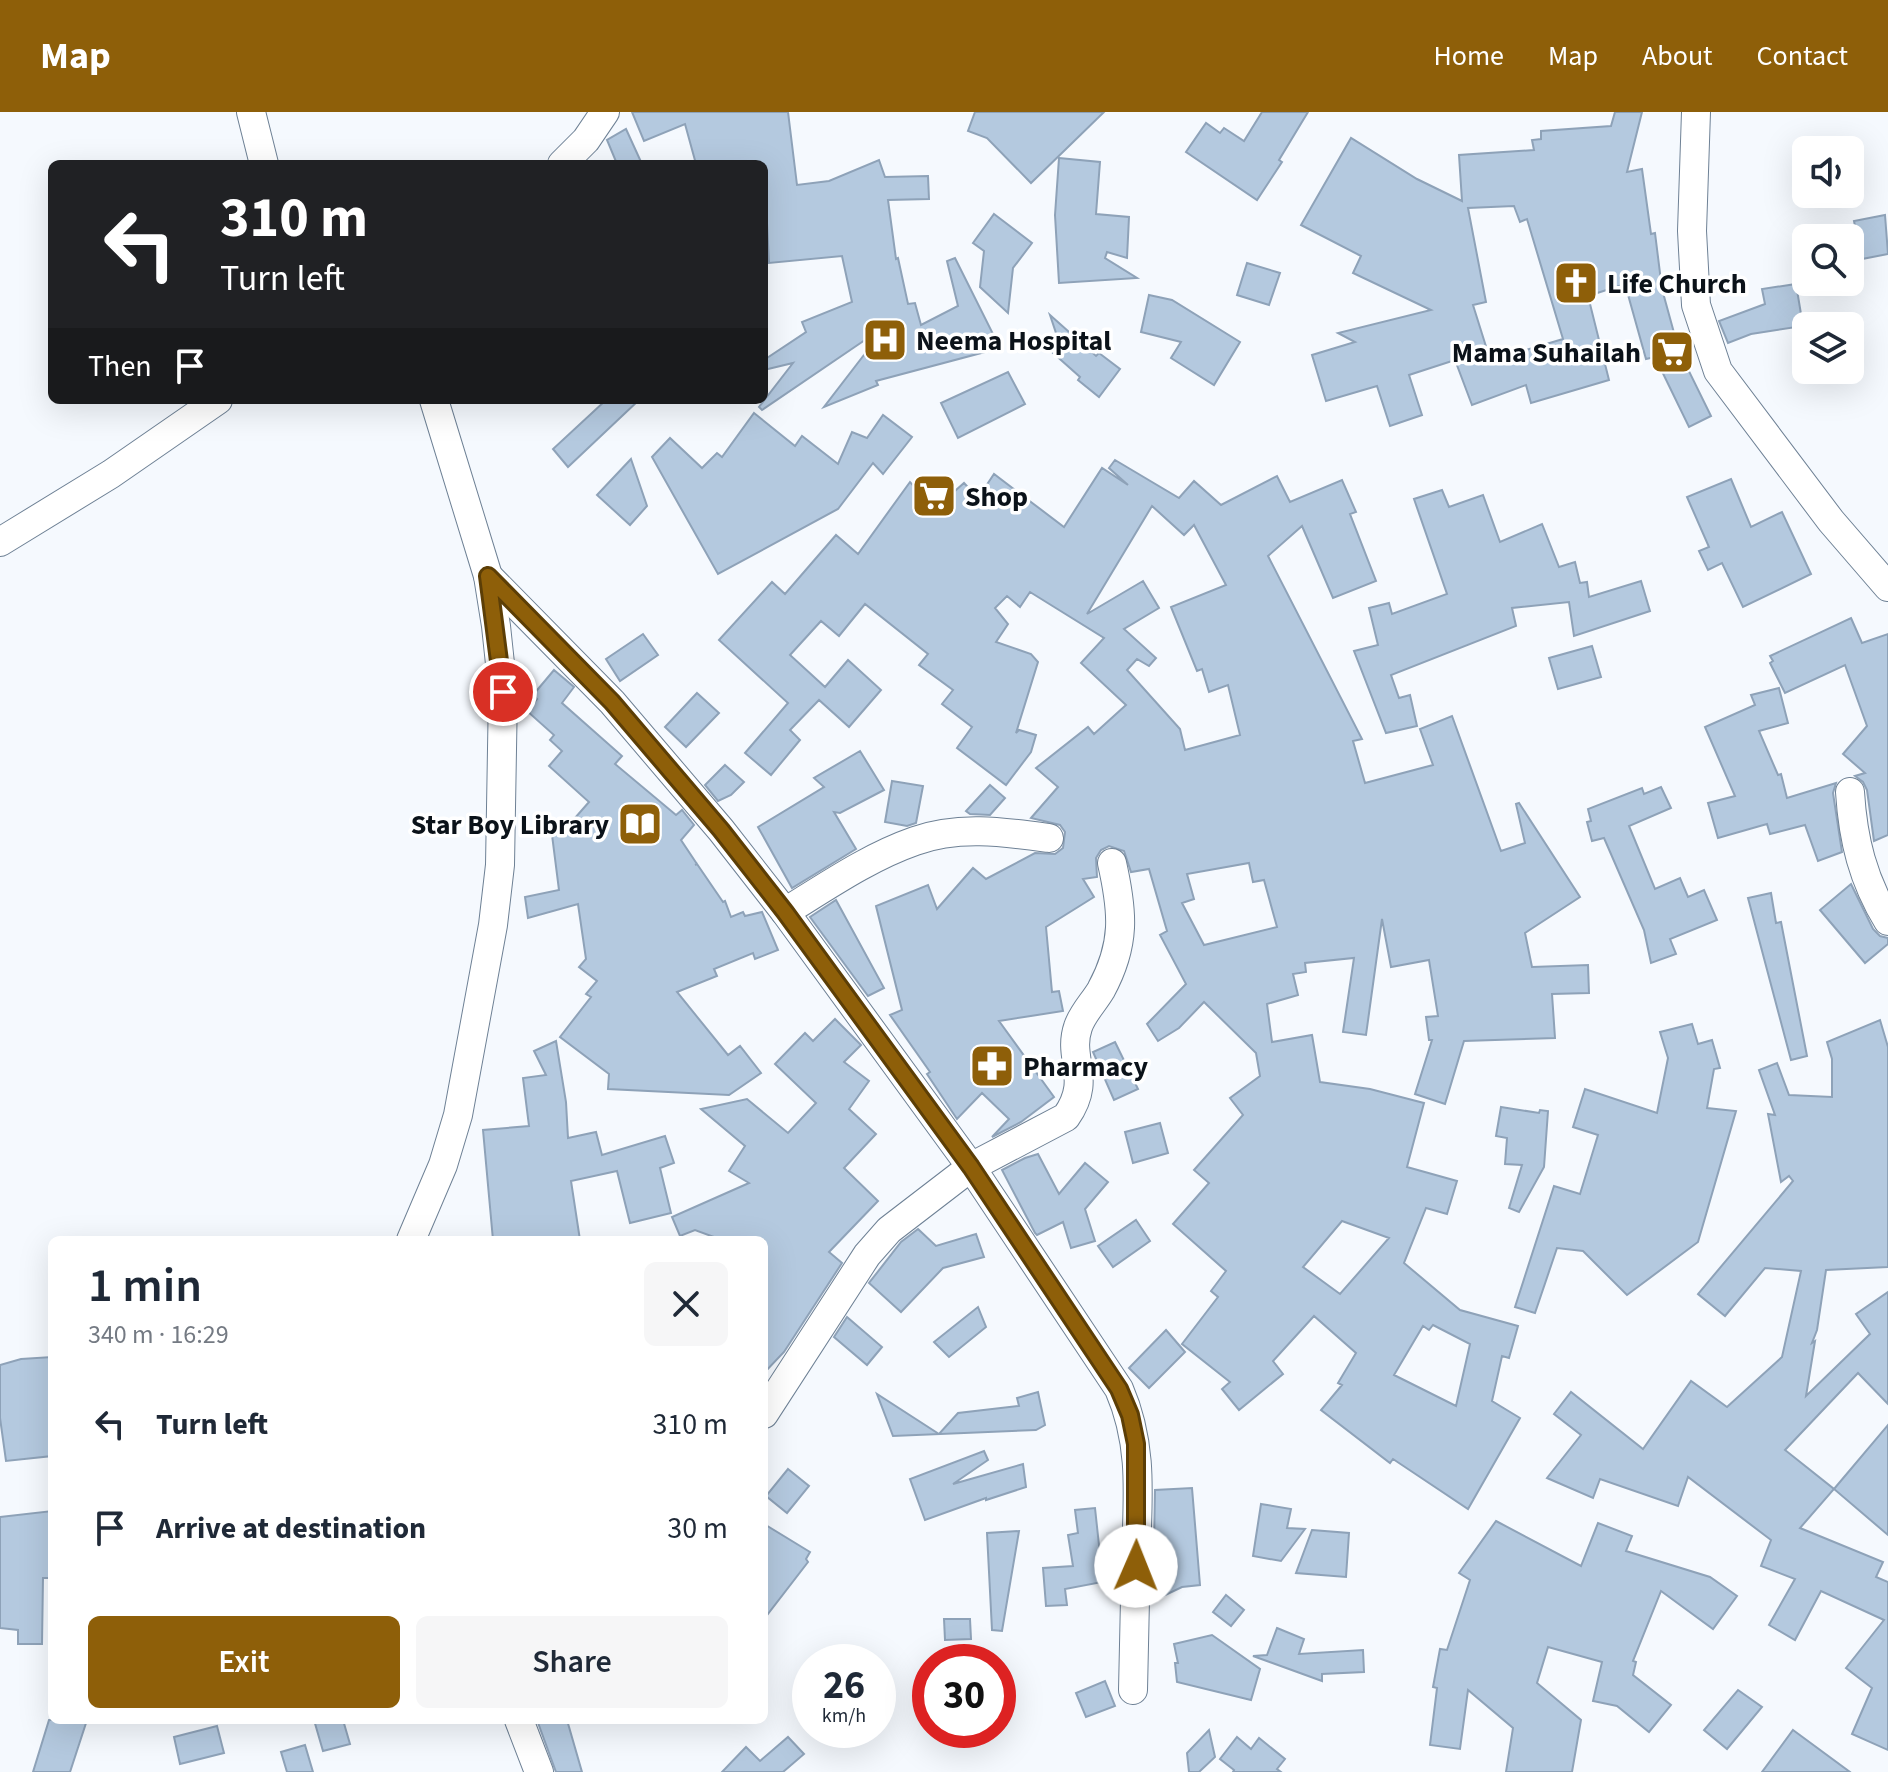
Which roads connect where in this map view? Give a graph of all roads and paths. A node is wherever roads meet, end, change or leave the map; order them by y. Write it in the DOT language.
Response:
graph roads {
  1 [pos="251,112"];
  2 [pos="605,112"];
  3 [pos="1696,112"];
  4 [pos="263,160"];
  5 [pos="566,160"];
  6 [pos="212,404"];
  7 [pos="435,404"];
  8 [pos="0,542"];
  9 [pos="488,576"];
  10 [pos="1888,587"];
  11 [pos="1850,792"];
  12 [pos="1049,838"];
  13 [pos="1112,863"];
  14 [pos="785,912"];
  15 [pos="1888,921"];
  16 [pos="971,1167"];
  17 [pos="413,1236"];
  18 [pos="768,1408"];
  19 [pos="1133,1690"];
  20 [pos="521,1724"];
  21 [pos="539,1772"];
  1 -- 4 [label="street"];
  2 -- 5 [label="street"];
  3 -- 10 [label="street"];
  6 -- 8 [label="street"];
  7 -- 9 [label="street"];
  9 -- 14 [label="street"];
  9 -- 17 [label="street"];
  11 -- 15 [label="street"];
  12 -- 14 [label="street"];
  13 -- 16 [label="street"];
  14 -- 16 [label="street"];
  16 -- 18 [label="street"];
  16 -- 19 [label="street"];
  20 -- 21 [label="street"];
}
